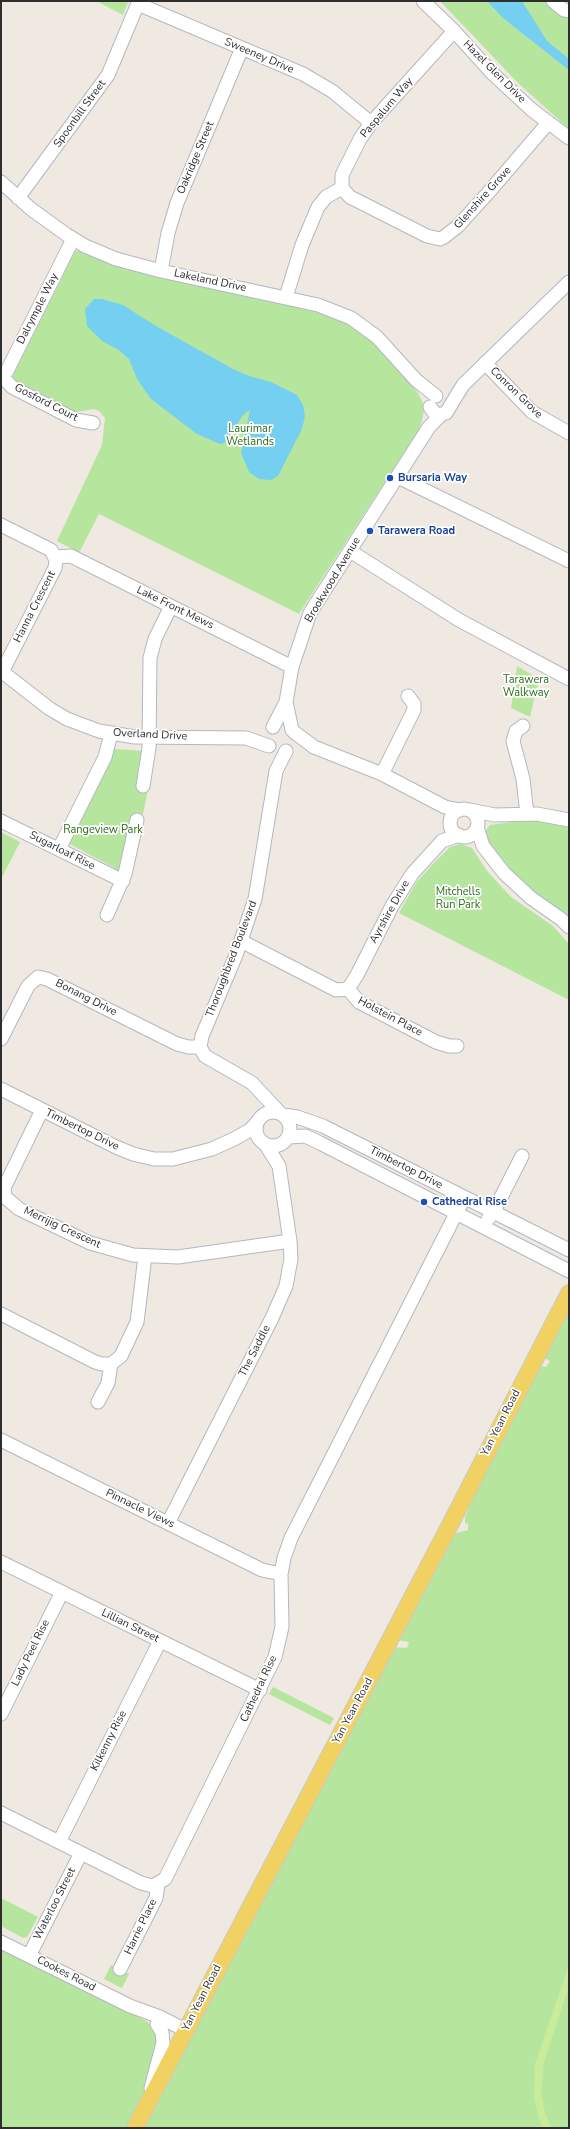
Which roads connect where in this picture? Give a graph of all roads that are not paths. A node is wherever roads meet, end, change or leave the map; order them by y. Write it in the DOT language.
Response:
graph roads {
  1 [pos="423,1"];
  2 [pos="553,1"];
  3 [pos="138,3"];
  4 [pos="569,11"];
  5 [pos="454,31"];
  6 [pos="242,48"];
  7 [pos="371,123"];
  8 [pos="548,123"];
  9 [pos="569,138"];
  10 [pos="1,182"];
  11 [pos="342,188"];
  12 [pos="18,198"];
  13 [pos="73,239"];
  14 [pos="161,271"];
  15 [pos="569,282"];
  16 [pos="286,297"];
  17 [pos="485,363"];
  18 [pos="2,376"];
  19 [pos="438,404"];
  20 [pos="93,423"];
  21 [pos="569,433"];
  22 [pos="398,477"];
  23 [pos="1,525"];
  24 [pos="350,551"];
  25 [pos="56,557"];
  26 [pos="569,561"];
  27 [pos="171,606"];
  28 [pos="292,667"];
  29 [pos="2,671"];
  30 [pos="569,678"];
  31 [pos="408,696"];
  32 [pos="286,702"];
  33 [pos="523,726"];
  34 [pos="272,728"];
  35 [pos="293,731"];
  36 [pos="111,734"];
  37 [pos="149,737"];
  38 [pos="246,738"];
  39 [pos="271,748"];
  40 [pos="314,748"];
  41 [pos="288,750"];
  42 [pos="276,772"];
  43 [pos="382,774"];
  44 [pos="143,786"];
  45 [pos="434,802"];
  46 [pos="465,810"];
  47 [pos="527,814"];
  48 [pos="495,816"];
  49 [pos="137,820"];
  50 [pos="569,820"];
  51 [pos="1,821"];
  52 [pos="450,823"];
  53 [pos="477,826"];
  54 [pos="462,836"];
  55 [pos="442,841"];
  56 [pos="483,846"];
  57 [pos="59,849"];
  58 [pos="123,882"];
  59 [pos="107,915"];
  60 [pos="569,927"];
  61 [pos="241,941"];
  62 [pos="348,990"];
  63 [pos="1,1039"];
  64 [pos="457,1046"];
  65 [pos="200,1047"];
  66 [pos="1,1089"];
  67 [pos="259,1090"];
  68 [pos="42,1110"];
  69 [pos="282,1114"];
  70 [pos="259,1119"];
  71 [pos="288,1139"];
  72 [pos="234,1140"];
  73 [pos="264,1144"];
  74 [pos="522,1156"];
  75 [pos="279,1166"];
  76 [pos="464,1198"];
  77 [pos="456,1213"];
  78 [pos="493,1213"];
  79 [pos="483,1226"];
  80 [pos="290,1241"];
  81 [pos="569,1250"];
  82 [pos="145,1256"];
  83 [pos="569,1271"];
  84 [pos="569,1293"];
  85 [pos="1,1314"];
  86 [pos="111,1364"];
  87 [pos="98,1402"];
  88 [pos="1,1440"];
  89 [pos="168,1523"];
  90 [pos="1,1562"];
  91 [pos="281,1574"];
  92 [pos="62,1592"];
  93 [pos="160,1641"];
  94 [pos="260,1690"];
  95 [pos="1,1714"];
  96 [pos="1,1813"];
  97 [pos="59,1842"];
  98 [pos="81,1853"];
  99 [pos="158,1885"];
  100 [pos="1,1942"];
  101 [pos="29,1956"];
  102 [pos="120,1969"];
  103 [pos="130,2006"];
  104 [pos="157,2024"];
  105 [pos="184,2034"];
  106 [pos="150,2099"];
  107 [pos="134,2128"];
  1 -- 5 [label="street, Hazel Glen Drive"];
  2 -- 4 [label="street"];
  3 -- 6 [label="street, Sweeney Drive"];
  3 -- 12 [label="street, Spoonbill Street"];
  5 -- 7 [label="street, Paspalum Way"];
  5 -- 8 [label="street, Hazel Glen Drive"];
  6 -- 7 [label="street, Sweeney Drive"];
  6 -- 14 [label="street, Oakridge Street"];
  7 -- 11 [label="street, Paspalum Way"];
  8 -- 9 [label="street, Hazel Glen Drive"];
  8 -- 11 [label="street, Glenshire Grove"];
  10 -- 12 [label="street, Lakeland Drive"];
  11 -- 16 [label="street"];
  12 -- 13 [label="street, Lakeland Drive"];
  13 -- 14 [label="street, Lakeland Drive"];
  13 -- 18 [label="street, Dalrymple Way"];
  14 -- 16 [label="street, Lakeland Drive"];
  15 -- 17 [label="street, Brookwood Avenue"];
  16 -- 19 [label="street, Lakeland Drive"];
  17 -- 19 [label="street, Brookwood Avenue"];
  17 -- 21 [label="street, Conron Grove"];
  18 -- 20 [label="street, Gosford Court"];
  19 -- 22 [label="street, Brookwood Avenue"];
  22 -- 24 [label="street, Brookwood Avenue"];
  22 -- 26 [label="street"];
  23 -- 25 [label="street, Hanna Crescent"];
  24 -- 28 [label="street, Brookwood Avenue"];
  24 -- 30 [label="street"];
  25 -- 27 [label="street, Lake Front Mews"];
  25 -- 29 [label="street, Hanna Crescent"];
  27 -- 28 [label="street, Lake Front Mews"];
  27 -- 37 [label="street"];
  28 -- 32 [label="street, Brookwood Avenue"];
  29 -- 36 [label="street, Overland Drive"];
  31 -- 43 [label="street"];
  32 -- 34 [label="street, Brookwood Avenue"];
  32 -- 35 [label="street, Brookwood Avenue"];
  33 -- 47 [label="street"];
  34 -- 35 [label="street"];
  34 -- 38 [label="street, Overland Drive"];
  34 -- 39 [label="street"];
  35 -- 40 [label="street"];
  35 -- 41 [label="street"];
  36 -- 37 [label="street, Overland Drive"];
  36 -- 57 [label="street"];
  37 -- 38 [label="street, Overland Drive"];
  37 -- 44 [label="street"];
  38 -- 39 [label="street, Overland Drive"];
  39 -- 41 [label="street"];
  39 -- 42 [label="street, Thoroughbred Boulevard"];
  40 -- 41 [label="street"];
  40 -- 43 [label="street"];
  41 -- 42 [label="street, Thoroughbred Boulevard"];
  42 -- 61 [label="street, Thoroughbred Boulevard"];
  43 -- 45 [label="street"];
  45 -- 46 [label="street"];
  45 -- 52 [label="street"];
  46 -- 48 [label="street"];
  46 -- 52 [label="street"];
  46 -- 53 [label="street"];
  47 -- 48 [label="street"];
  47 -- 50 [label="street"];
  48 -- 53 [label="street"];
  49 -- 58 [label="street"];
  51 -- 57 [label="street, Sugarloaf Rise"];
  52 -- 54 [label="street"];
  52 -- 55 [label="street, Ayrshire Drive"];
  53 -- 54 [label="street"];
  53 -- 56 [label="street"];
  54 -- 55 [label="street, Ayrshire Drive"];
  54 -- 56 [label="street"];
  55 -- 62 [label="street, Ayrshire Drive"];
  56 -- 60 [label="street"];
  57 -- 58 [label="street, Sugarloaf Rise"];
  58 -- 59 [label="street"];
  61 -- 62 [label="street, Holstein Place"];
  61 -- 65 [label="street, Thoroughbred Boulevard"];
  62 -- 64 [label="street, Holstein Place"];
  63 -- 65 [label="street, Bonang Drive"];
  65 -- 67 [label="street"];
  66 -- 68 [label="street, Timbertop Drive"];
  67 -- 69 [label="street"];
  67 -- 70 [label="street"];
  68 -- 72 [label="street, Timbertop Drive"];
  68 -- 82 [label="street, Merrijig Crescent"];
  69 -- 70 [label="street"];
  69 -- 71 [label="street"];
  69 -- 76 [label="street, Timbertop Drive"];
  70 -- 72 [label="street, Timbertop Drive"];
  70 -- 73 [label="street"];
  71 -- 73 [label="street"];
  71 -- 75 [label="street, The Saddle"];
  71 -- 77 [label="street, Timbertop Drive"];
  72 -- 73 [label="street, Timbertop Drive"];
  73 -- 75 [label="street, The Saddle"];
  74 -- 78 [label="street"];
  75 -- 80 [label="street, The Saddle"];
  76 -- 77 [label="street, Cathedral Rise"];
  76 -- 78 [label="street, Timbertop Drive"];
  77 -- 79 [label="street, Timbertop Drive"];
  77 -- 91 [label="street, Cathedral Rise"];
  78 -- 79 [label="street"];
  78 -- 81 [label="street, Timbertop Drive"];
  79 -- 83 [label="street, Timbertop Drive"];
  80 -- 82 [label="street, Merrijig Crescent"];
  80 -- 89 [label="street, The Saddle"];
  82 -- 86 [label="street"];
  84 -- 105 [label="main road, Yan Yean Road"];
  85 -- 86 [label="street"];
  86 -- 87 [label="street"];
  88 -- 89 [label="street, Pinnacle Views"];
  89 -- 91 [label="street, Pinnacle Views"];
  90 -- 92 [label="street, Lillian Street"];
  91 -- 94 [label="street, Cathedral Rise"];
  92 -- 93 [label="street, Lillian Street"];
  92 -- 95 [label="street, Lady Peel Rise"];
  93 -- 94 [label="street, Lillian Street"];
  93 -- 97 [label="street, Kilkenny Rise"];
  94 -- 99 [label="street, Cathedral Rise"];
  96 -- 97 [label="street"];
  97 -- 98 [label="street"];
  98 -- 99 [label="street"];
  98 -- 101 [label="street, Waterloo Street"];
  99 -- 102 [label="street, Harrie Place"];
  100 -- 101 [label="street, Cookes Road"];
  101 -- 103 [label="street, Cookes Road"];
  103 -- 104 [label="street, Cookes Road"];
  103 -- 105 [label="street, Cookes Road"];
  104 -- 105 [label="street, Cookes Road"];
  104 -- 106 [label="street"];
  105 -- 106 [label="main road, Yan Yean Road"];
  106 -- 107 [label="main road, Yan Yean Road"];
}
